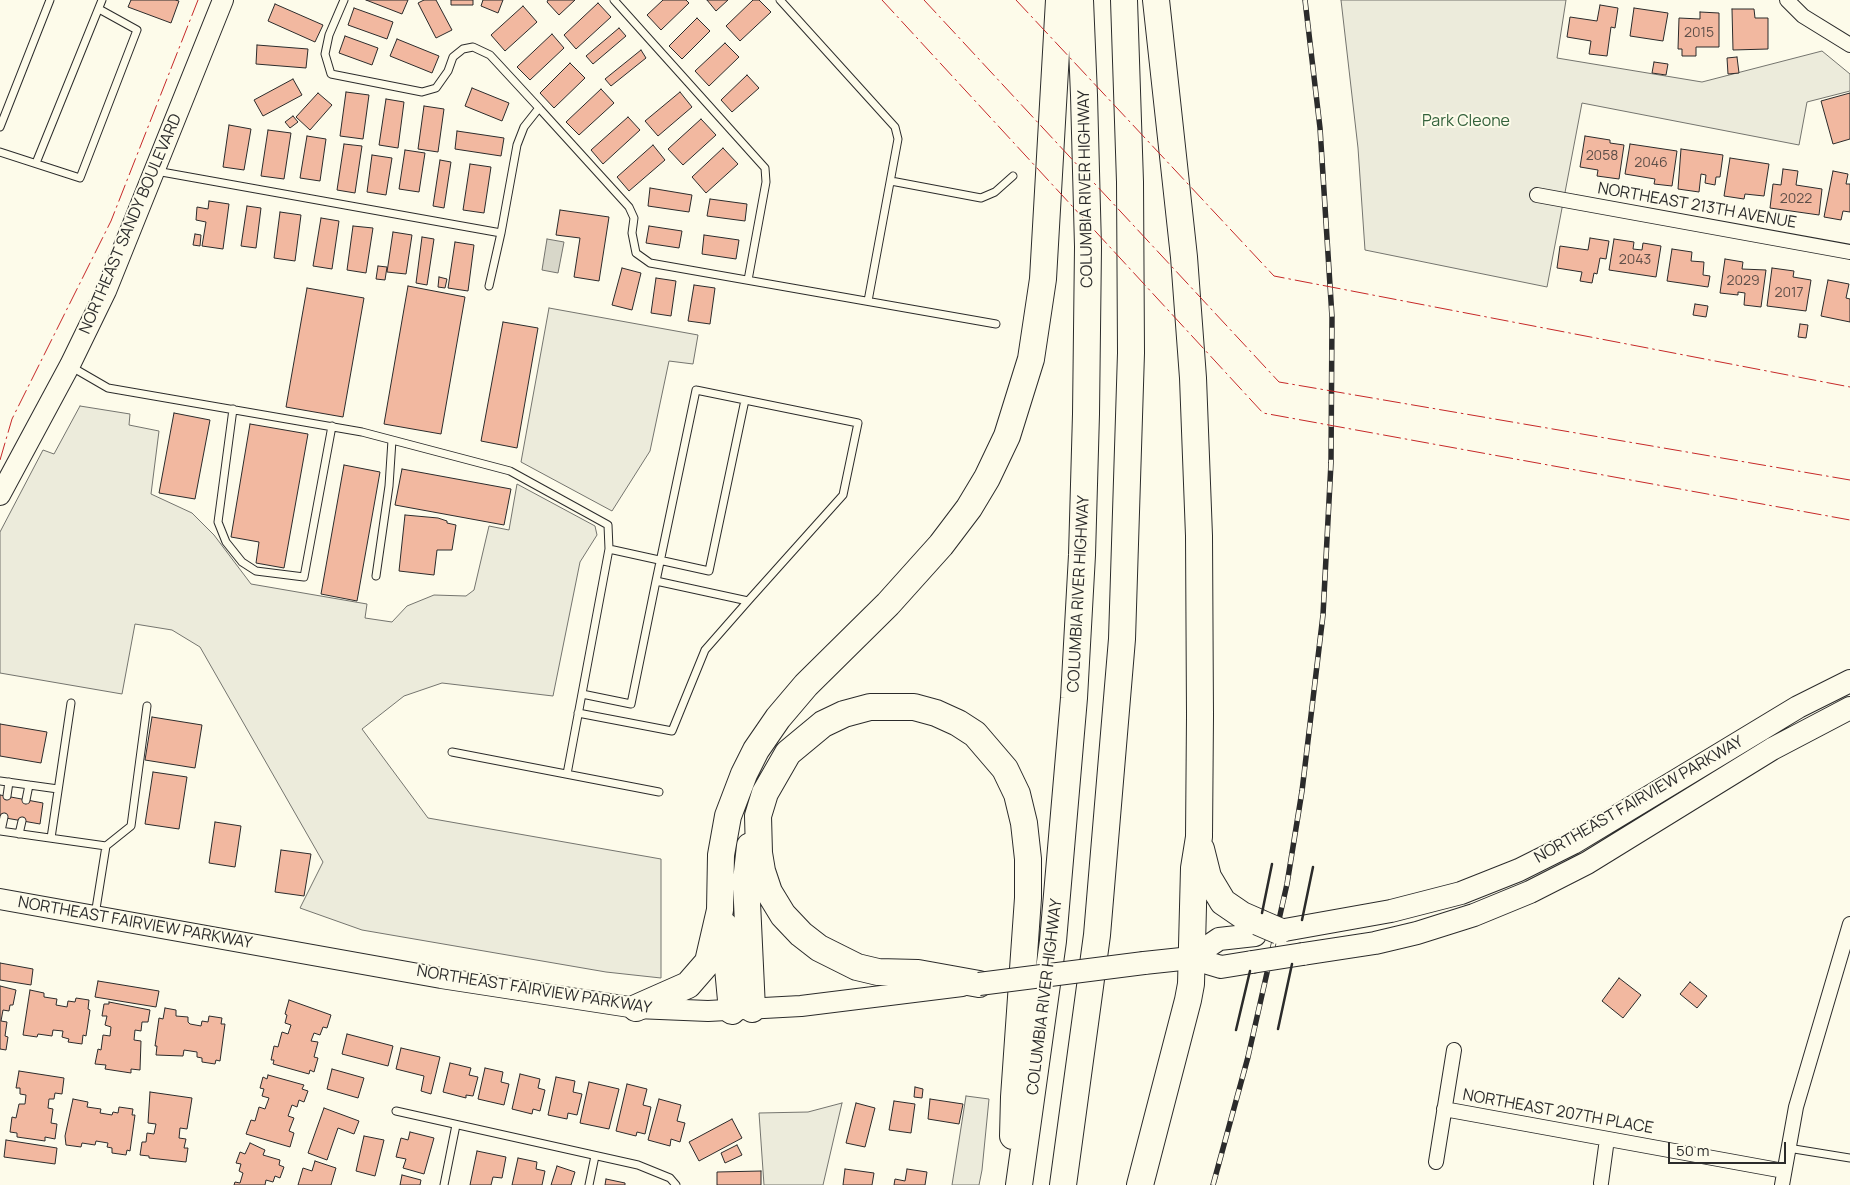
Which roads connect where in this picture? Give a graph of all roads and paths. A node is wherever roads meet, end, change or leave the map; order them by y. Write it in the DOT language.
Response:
graph roads {
  1 [pos="50,0"];
  2 [pos="102,0"];
  3 [pos="223,0"];
  4 [pos="344,0"];
  5 [pos="614,0"];
  6 [pos="780,0"];
  7 [pos="1059,0"];
  8 [pos="1080,0"];
  9 [pos="1124,0"];
  10 [pos="1156,0"];
  11 [pos="1787,0"];
  12 [pos="99,9"];
  13 [pos="1850,45"];
  14 [pos="539,108"];
  15 [pos="0,127"];
  16 [pos="0,152"];
  17 [pos="36,163"];
  18 [pos="155,170"];
  19 [pos="1013,176"];
  20 [pos="891,181"];
  21 [pos="1537,194"];
  22 [pos="501,233"];
  23 [pos="1850,252"];
  24 [pos="748,280"];
  25 [pos="489,286"];
  26 [pos="868,301"];
  27 [pos="996,324"];
  28 [pos="70,365"];
  29 [pos="745,400"];
  30 [pos="232,409"];
  31 [pos="332,426"];
  32 [pos="392,440"];
  33 [pos="0,495"];
  34 [pos="609,548"];
  35 [pos="660,560"];
  36 [pos="376,576"];
  37 [pos="656,581"];
  38 [pos="748,601"];
  39 [pos="1850,681"];
  40 [pos="582,694"];
  41 [pos="71,703"];
  42 [pos="147,706"];
  43 [pos="1850,708"];
  44 [pos="578,714"];
  45 [pos="452,752"];
  46 [pos="567,774"];
  47 [pos="0,781"];
  48 [pos="9,782"];
  49 [pos="28,785"];
  50 [pos="58,790"];
  51 [pos="659,792"];
  52 [pos="7,796"];
  53 [pos="26,800"];
  54 [pos="758,816"];
  55 [pos="4,818"];
  56 [pos="22,821"];
  57 [pos="0,831"];
  58 [pos="18,834"];
  59 [pos="1199,837"];
  60 [pos="51,838"];
  61 [pos="106,846"];
  62 [pos="0,899"];
  63 [pos="720,910"];
  64 [pos="95,916"];
  65 [pos="1850,924"];
  66 [pos="1264,929"];
  67 [pos="1191,958"];
  68 [pos="979,984"];
  69 [pos="636,1008"];
  70 [pos="742,1010"];
  71 [pos="1454,1050"];
  72 [pos="1444,1109"];
  73 [pos="396,1111"];
  74 [pos="456,1125"];
  75 [pos="1607,1139"];
  76 [pos="1788,1148"];
  77 [pos="595,1156"];
  78 [pos="1850,1158"];
  79 [pos="1436,1162"];
  80 [pos="1784,1171"];
  81 [pos="1600,1183"];
  82 [pos="444,1185"];
  83 [pos="589,1185"];
  84 [pos="676,1185"];
  85 [pos="1013,1185"];
  86 [pos="1019,1185"];
  87 [pos="1063,1185"];
  88 [pos="1140,1185"];
  89 [pos="1782,1185"];
  1 -- 15 [label="lane"];
  2 -- 12 [label="lane"];
  3 -- 18 [label="main road, NORTHEAST SANDY BOULEVARD"];
  4 -- 14 [label="lane"];
  5 -- 24 [label="lane"];
  6 -- 20 [label="lane"];
  7 -- 63 [label="highway"];
  8 -- 86 [label="highway, COLUMBIA RIVER HIGHWAY"];
  9 -- 87 [label="highway"];
  10 -- 59 [label="highway"];
  11 -- 13 [label="street"];
  12 -- 17 [label="lane"];
  12 -- 17 [label="lane"];
  14 -- 22 [label="lane"];
  14 -- 24 [label="lane"];
  16 -- 17 [label="lane"];
  18 -- 22 [label="lane"];
  18 -- 28 [label="main road, NORTHEAST SANDY BOULEVARD"];
  19 -- 20 [label="lane"];
  20 -- 26 [label="lane"];
  21 -- 23 [label="street, NORTHEAST 213TH AVENUE"];
  22 -- 25 [label="lane"];
  24 -- 26 [label="lane"];
  26 -- 27 [label="lane"];
  28 -- 30 [label="lane"];
  28 -- 33 [label="main road, NORTHEAST SANDY BOULEVARD"];
  29 -- 35 [label="lane"];
  29 -- 35 [label="lane"];
  29 -- 38 [label="lane"];
  30 -- 31 [label="lane"];
  30 -- 31 [label="lane"];
  31 -- 32 [label="lane"];
  32 -- 34 [label="lane"];
  32 -- 36 [label="lane"];
  34 -- 35 [label="lane"];
  34 -- 40 [label="lane"];
  35 -- 37 [label="lane"];
  37 -- 38 [label="lane"];
  37 -- 40 [label="lane"];
  38 -- 44 [label="lane"];
  39 -- 66 [label="main road, NORTHEAST FAIRVIEW PARKWAY"];
  40 -- 44 [label="lane"];
  41 -- 50 [label="lane"];
  42 -- 61 [label="lane"];
  43 -- 67 [label="main road, NORTHEAST FAIRVIEW PARKWAY, bridge"];
  44 -- 46 [label="lane"];
  45 -- 46 [label="lane"];
  46 -- 51 [label="lane"];
  47 -- 48 [label="lane"];
  48 -- 49 [label="lane"];
  48 -- 52 [label="lane"];
  49 -- 50 [label="lane"];
  49 -- 53 [label="lane"];
  50 -- 60 [label="lane"];
  54 -- 68 [label="highway"];
  54 -- 70 [label="highway"];
  54 -- 85 [label="highway"];
  55 -- 57 [label="lane"];
  56 -- 58 [label="lane"];
  57 -- 58 [label="lane"];
  58 -- 60 [label="lane"];
  59 -- 66 [label="highway"];
  59 -- 67 [label="highway"];
  60 -- 61 [label="lane"];
  61 -- 64 [label="lane"];
  62 -- 64 [label="main road, NORTHEAST FAIRVIEW PARKWAY"];
  63 -- 69 [label="highway"];
  63 -- 70 [label="highway"];
  64 -- 69 [label="main road, NORTHEAST FAIRVIEW PARKWAY"];
  65 -- 76 [label="street"];
  66 -- 67 [label="main road, NORTHEAST FAIRVIEW PARKWAY"];
  67 -- 68 [label="main road, NORTHEAST FAIRVIEW PARKWAY, bridge"];
  67 -- 88 [label="highway"];
  68 -- 70 [label="main road, NORTHEAST FAIRVIEW PARKWAY"];
  69 -- 70 [label="main road, NORTHEAST FAIRVIEW PARKWAY"];
  71 -- 72 [label="street"];
  72 -- 75 [label="street, NORTHEAST 207TH PLACE"];
  72 -- 79 [label="street"];
  73 -- 74 [label="lane"];
  74 -- 77 [label="lane"];
  74 -- 82 [label="lane"];
  75 -- 80 [label="street, NORTHEAST 207TH PLACE"];
  75 -- 81 [label="street"];
  76 -- 78 [label="lane"];
  76 -- 80 [label="street"];
  77 -- 83 [label="lane"];
  77 -- 84 [label="lane"];
  80 -- 89 [label="street"];
}
